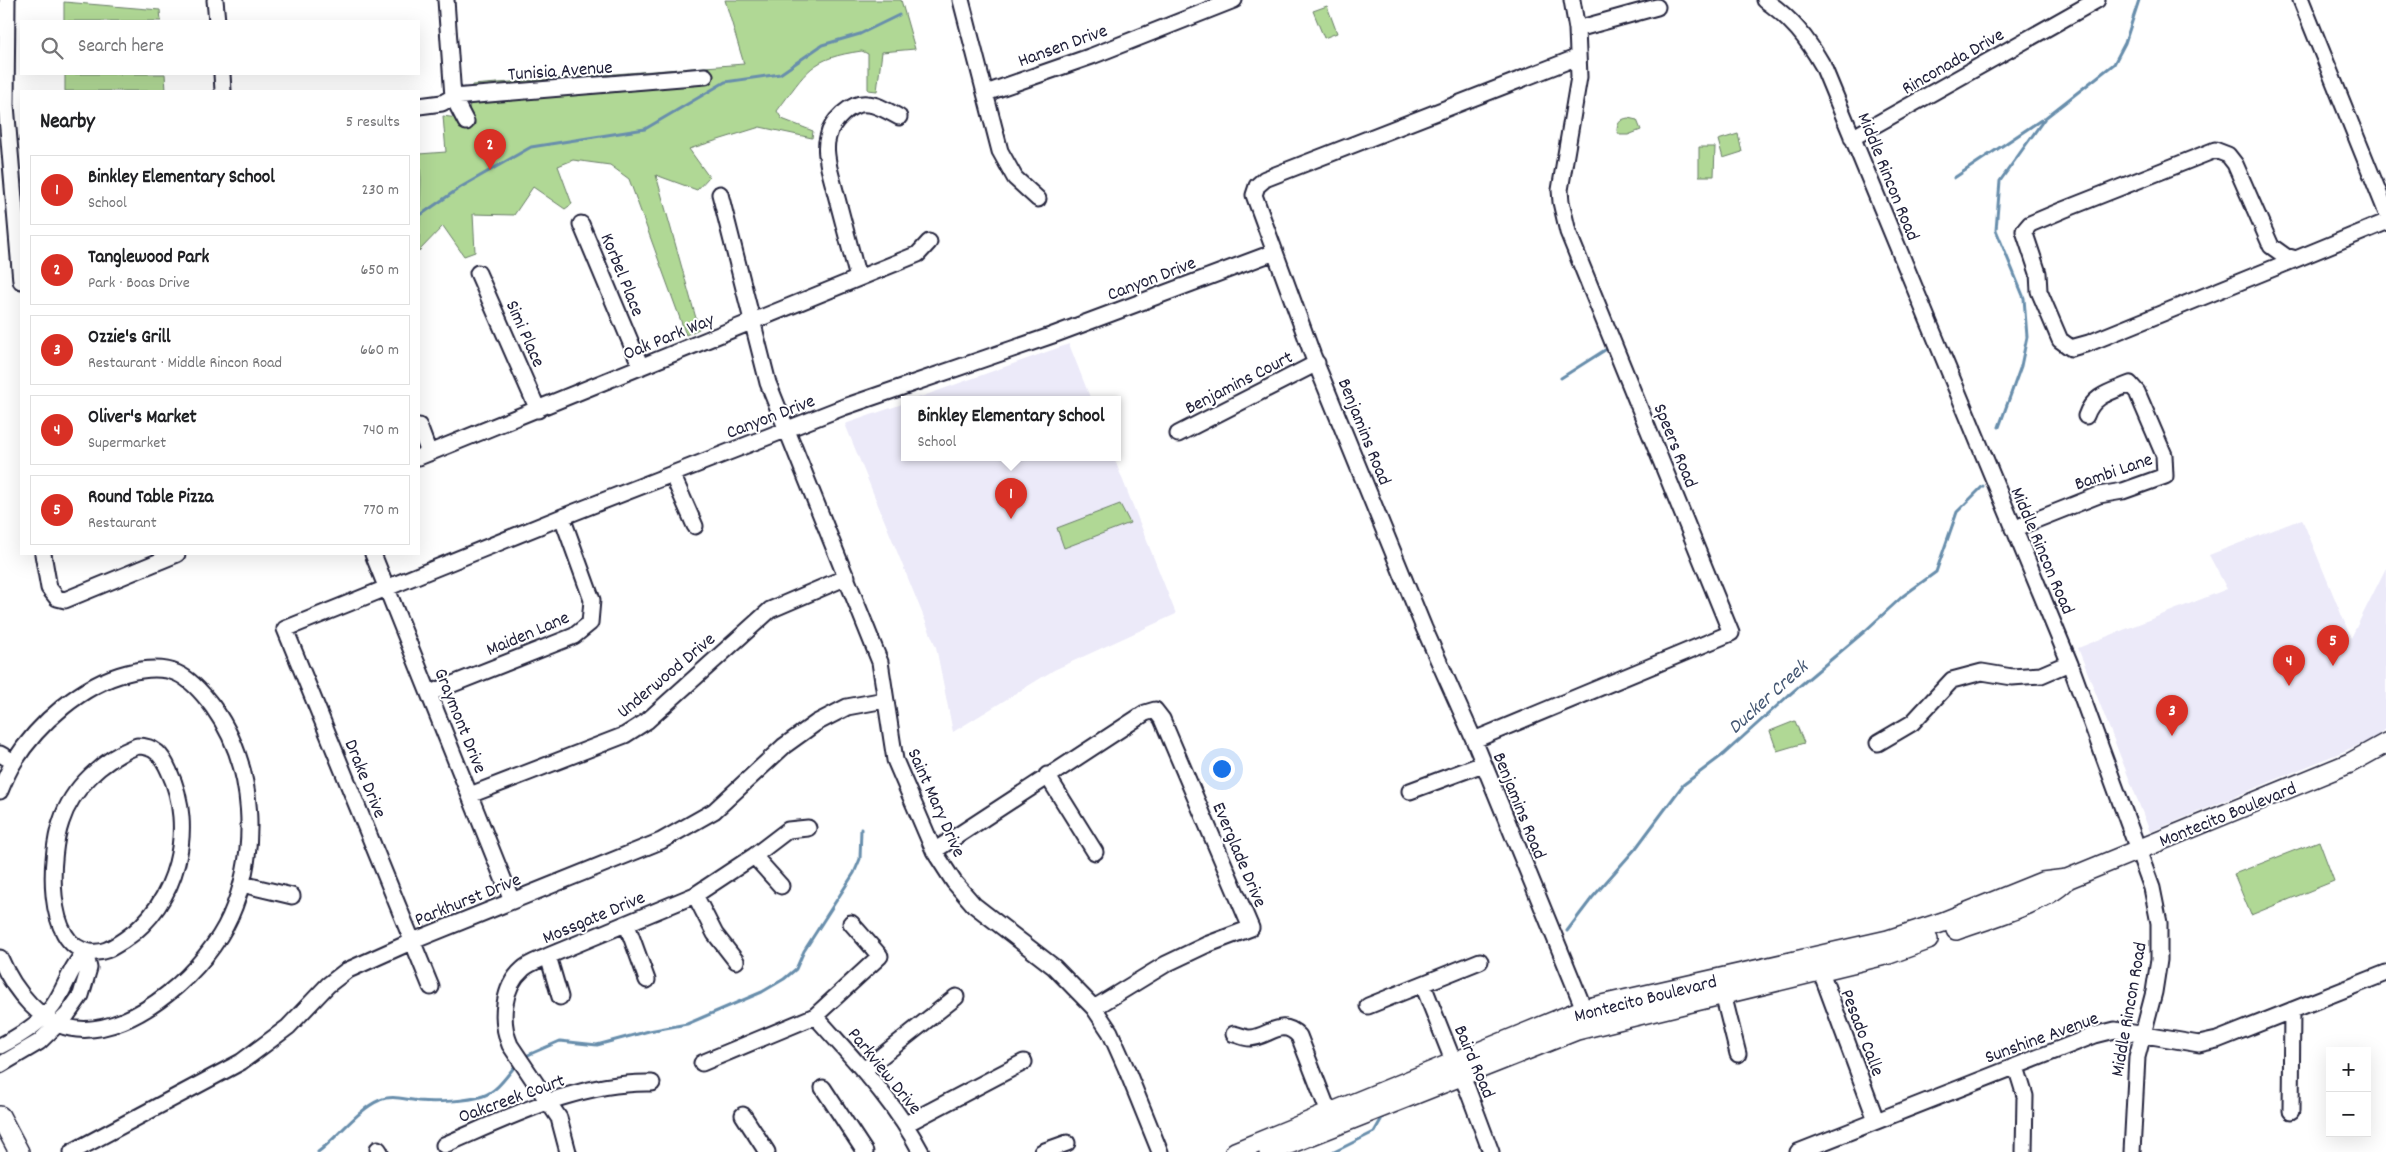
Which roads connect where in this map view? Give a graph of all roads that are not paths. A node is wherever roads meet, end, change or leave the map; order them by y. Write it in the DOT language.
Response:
graph roads {
  1 [pos="7,0"];
  2 [pos="215,0"];
  3 [pos="446,0"];
  4 [pos="961,0"];
  5 [pos="1234,0"];
  6 [pos="1572,0"];
  7 [pos="1766,0"];
  8 [pos="2097,0"];
  9 [pos="2301,0"];
  10 [pos="1657,6"];
  11 [pos="217,20"];
  12 [pos="1577,29"];
  13 [pos="1578,57"];
  14 [pos="222,75"];
  15 [pos="705,76"];
  16 [pos="223,90"];
  17 [pos="986,93"];
  18 [pos="453,97"];
  19 [pos="420,106"];
  20 [pos="899,117"];
  21 [pos="466,122"];
  22 [pos="1852,138"];
  23 [pos="6,160"];
  24 [pos="720,194"];
  25 [pos="1038,199"];
  26 [pos="2386,211"];
  27 [pos="2386,222"];
  28 [pos="581,224"];
  29 [pos="929,242"];
  30 [pos="1275,252"];
  31 [pos="2296,259"];
  32 [pos="478,272"];
  33 [pos="20,273"];
  34 [pos="858,278"];
  35 [pos="754,322"];
  36 [pos="1316,363"];
  37 [pos="640,368"];
  38 [pos="538,410"];
  39 [pos="2086,416"];
  40 [pos="787,430"];
  41 [pos="420,432"];
  42 [pos="1178,434"];
  43 [pos="424,455"];
  44 [pos="672,474"];
  45 [pos="562,517"];
  46 [pos="695,526"];
  47 [pos="2013,529"];
  48 [pos="43,555"];
  49 [pos="171,555"];
  50 [pos="373,555"];
  51 [pos="158,557"];
  52 [pos="847,577"];
  53 [pos="387,589"];
  54 [pos="285,629"];
  55 [pos="2069,663"];
  56 [pos="430,693"];
  57 [pos="885,700"];
  58 [pos="1474,740"];
  59 [pos="1878,742"];
  60 [pos="2386,743"];
  61 [pos="0,754"];
  62 [pos="14,762"];
  63 [pos="1483,764"];
  64 [pos="1047,775"];
  65 [pos="0,791"];
  66 [pos="1410,792"];
  67 [pos="470,794"];
  68 [pos="808,828"];
  69 [pos="2139,849"];
  70 [pos="934,850"];
  71 [pos="1095,852"];
  72 [pos="754,856"];
  73 [pos="242,884"];
  74 [pos="781,886"];
  75 [pos="695,895"];
  76 [pos="292,896"];
  77 [pos="512,901"];
  78 [pos="851,923"];
  79 [pos="627,925"];
  80 [pos="413,941"];
  81 [pos="85,952"];
  82 [pos="548,956"];
  83 [pos="0,958"];
  84 [pos="736,961"];
  85 [pos="1480,961"];
  86 [pos="1818,964"];
  87 [pos="2386,973"];
  88 [pos="647,980"];
  89 [pos="1423,985"];
  90 [pos="431,987"];
  91 [pos="1723,994"];
  92 [pos="956,996"];
  93 [pos="560,997"];
  94 [pos="1368,1006"];
  95 [pos="1094,1008"];
  96 [pos="1584,1009"];
  97 [pos="2292,1010"];
  98 [pos="44,1015"];
  99 [pos="815,1016"];
  100 [pos="59,1023"];
  101 [pos="1234,1034"];
  102 [pos="2141,1034"];
  103 [pos="0,1046"];
  104 [pos="1738,1054"];
  105 [pos="1024,1062"];
  106 [pos="702,1063"];
  107 [pos="0,1065"];
  108 [pos="2016,1067"];
  109 [pos="1457,1069"];
  110 [pos="864,1070"];
  111 [pos="652,1083"];
  112 [pos="823,1088"];
  113 [pos="549,1101"];
  114 [pos="2291,1111"];
  115 [pos="1329,1113"];
  116 [pos="743,1115"];
  117 [pos="0,1116"];
  118 [pos="1876,1120"];
  119 [pos="906,1124"];
  120 [pos="1067,1143"];
  121 [pos="444,1145"];
  122 [pos="18,1152"];
  123 [pos="72,1152"];
  124 [pos="568,1152"];
  125 [pos="767,1152"];
  126 [pos="865,1152"];
  127 [pos="920,1152"];
  128 [pos="1042,1152"];
  129 [pos="1160,1152"];
  130 [pos="1235,1152"];
  131 [pos="1269,1152"];
  132 [pos="1491,1152"];
  133 [pos="1798,1152"];
  134 [pos="2024,1152"];
  135 [pos="2132,1152"];
  1 -- 23 [label="street"];
  2 -- 11 [label="street"];
  3 -- 18 [label="street"];
  4 -- 17 [label="street"];
  5 -- 17 [label="street, Hansen Drive"];
  6 -- 12 [label="street, Speers Road"];
  7 -- 22 [label="street, Middle Rincon Road"];
  8 -- 22 [label="street, Rinconada Drive"];
  9 -- 26 [label="street"];
  10 -- 12 [label="street"];
  12 -- 13 [label="street, Speers Road"];
  13 -- 30 [label="street, Benjamins Road"];
  13 -- 58 [label="street, Speers Road"];
  14 -- 16 [label="street"];
  15 -- 18 [label="street, Tunisia Avenue"];
  17 -- 25 [label="street"];
  18 -- 19 [label="street, Tunisia Avenue"];
  18 -- 21 [label="street"];
  20 -- 34 [label="street"];
  22 -- 47 [label="street, Middle Rincon Road"];
  23 -- 33 [label="street"];
  24 -- 35 [label="street, Saint Mary Drive"];
  27 -- 31 [label="street"];
  28 -- 37 [label="street, Korbel Place"];
  29 -- 34 [label="street, Oak Park Way"];
  30 -- 36 [label="street, Benjamins Road"];
  30 -- 40 [label="street, Canyon Drive"];
  31 -- 31 [label="street"];
  32 -- 38 [label="street, Simi Place"];
  34 -- 35 [label="street, Oak Park Way"];
  35 -- 37 [label="street, Oak Park Way"];
  35 -- 40 [label="street, Saint Mary Drive"];
  36 -- 42 [label="street, Benjamins Court"];
  36 -- 58 [label="street, Benjamins Road"];
  37 -- 38 [label="street, Oak Park Way"];
  38 -- 43 [label="street, Oak Park Way"];
  39 -- 47 [label="street, Bambi Lane"];
  40 -- 44 [label="street, Canyon Drive"];
  40 -- 52 [label="street, Saint Mary Drive"];
  41 -- 43 [label="street"];
  44 -- 45 [label="street, Canyon Drive"];
  44 -- 46 [label="street"];
  45 -- 53 [label="street, Canyon Drive"];
  45 -- 56 [label="street, Maiden Lane"];
  47 -- 55 [label="street, Middle Rincon Road"];
  48 -- 51 [label="street"];
  49 -- 51 [label="street"];
  50 -- 53 [label="street, Graymont Drive"];
  52 -- 57 [label="street, Saint Mary Drive"];
  52 -- 67 [label="street, Underwood Drive"];
  53 -- 54 [label="street, Canyon Drive"];
  53 -- 56 [label="street, Graymont Drive"];
  54 -- 80 [label="street, Drake Drive"];
  55 -- 59 [label="street"];
  55 -- 69 [label="street, Middle Rincon Road"];
  56 -- 67 [label="street, Graymont Drive"];
  57 -- 70 [label="street, Saint Mary Drive"];
  57 -- 77 [label="street, Parkhurst Drive"];
  58 -- 63 [label="street, Benjamins Road"];
  60 -- 69 [label="main road, Montecito Boulevard"];
  61 -- 62 [label="street"];
  62 -- 65 [label="street"];
  62 -- 73 [label="street"];
  63 -- 66 [label="street"];
  63 -- 96 [label="street, Benjamins Road"];
  64 -- 70 [label="street, Everglade Drive"];
  64 -- 71 [label="street"];
  64 -- 95 [label="street, Everglade Drive"];
  67 -- 77 [label="street, Graymont Drive"];
  68 -- 72 [label="street, Mossgate Drive"];
  69 -- 86 [label="main road, Montecito Boulevard"];
  69 -- 102 [label="street, Middle Rincon Road"];
  70 -- 95 [label="street, Saint Mary Drive"];
  72 -- 74 [label="street"];
  72 -- 75 [label="street, Mossgate Drive"];
  73 -- 76 [label="street"];
  73 -- 100 [label="street"];
  75 -- 79 [label="street, Mossgate Drive"];
  75 -- 84 [label="street"];
  77 -- 80 [label="street, Parkhurst Drive"];
  78 -- 99 [label="street"];
  79 -- 82 [label="street, Mossgate Drive"];
  79 -- 88 [label="street"];
  80 -- 90 [label="street, Drake Drive"];
  80 -- 123 [label="street, Parkhurst Drive"];
  81 -- 81 [label="street"];
  81 -- 98 [label="street"];
  81 -- 100 [label="street"];
  82 -- 93 [label="street"];
  82 -- 113 [label="street, Mossgate Drive"];
  83 -- 98 [label="street"];
  85 -- 89 [label="street"];
  86 -- 91 [label="main road, Montecito Boulevard"];
  86 -- 96 [label="main road, Montecito Boulevard"];
  86 -- 118 [label="street, Pesado Calle"];
  87 -- 97 [label="street, Sunshine Avenue"];
  89 -- 94 [label="street"];
  89 -- 109 [label="street, Baird Road"];
  91 -- 104 [label="street"];
  91 -- 109 [label="main road, Montecito Boulevard"];
  92 -- 110 [label="street"];
  95 -- 129 [label="street, Saint Mary Drive"];
  96 -- 109 [label="main road, Montecito Boulevard"];
  97 -- 102 [label="street, Sunshine Avenue"];
  97 -- 114 [label="street"];
  98 -- 100 [label="street"];
  98 -- 103 [label="street"];
  99 -- 106 [label="street"];
  99 -- 110 [label="street, Parkview Drive"];
  100 -- 107 [label="street"];
  101 -- 115 [label="street"];
  102 -- 108 [label="street, Sunshine Avenue"];
  102 -- 135 [label="street, Middle Rincon Road"];
  105 -- 119 [label="street"];
  108 -- 118 [label="street, Sunshine Avenue"];
  108 -- 134 [label="street"];
  109 -- 115 [label="main road, Montecito Boulevard"];
  109 -- 131 [label="main road, Montecito Boulevard"];
  109 -- 132 [label="street, Baird Road"];
  110 -- 119 [label="street, Parkview Drive"];
  111 -- 113 [label="street, Oakcreek Court"];
  112 -- 126 [label="street"];
  113 -- 121 [label="street, Oakcreek Court"];
  113 -- 124 [label="street, Mossgate Drive"];
  115 -- 130 [label="main road, Montecito Boulevard"];
  116 -- 125 [label="street"];
  117 -- 122 [label="main road"];
  118 -- 133 [label="street, Sunshine Avenue"];
  119 -- 127 [label="street, Parkview Drive"];
  120 -- 128 [label="street"];
}
